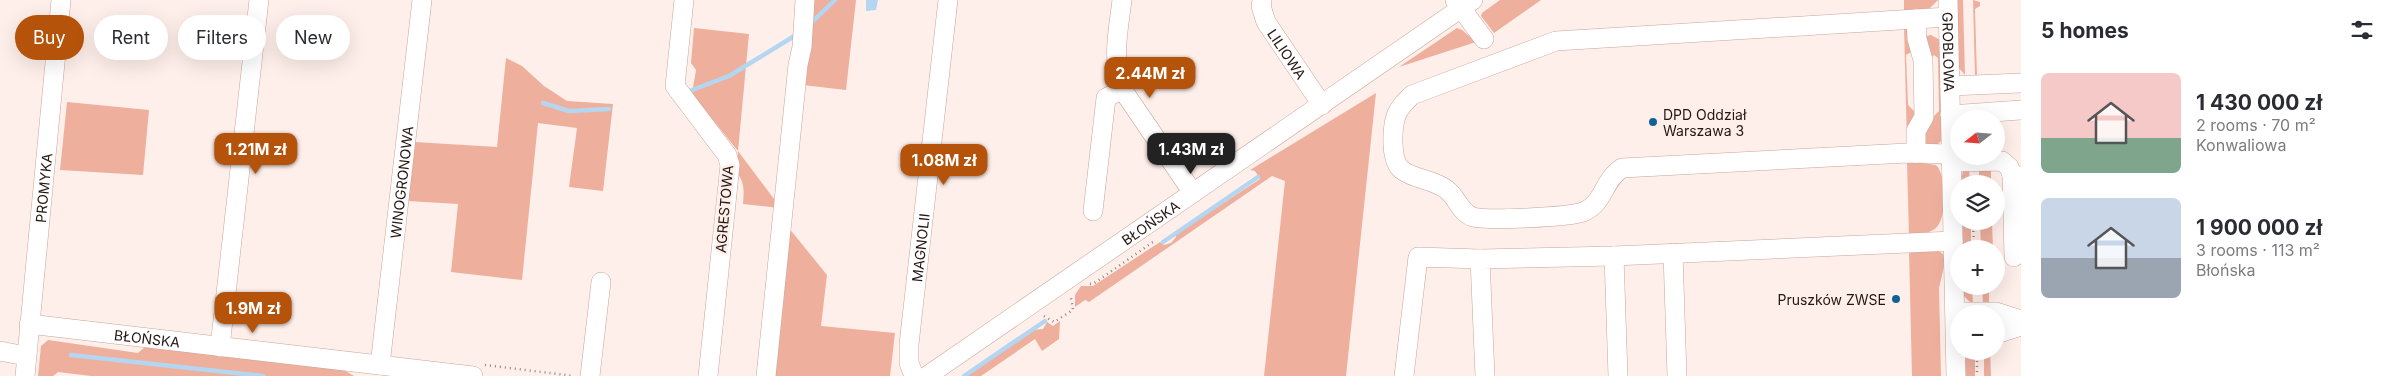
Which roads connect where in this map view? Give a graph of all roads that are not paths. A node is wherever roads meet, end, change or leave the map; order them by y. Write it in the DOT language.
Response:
graph roads {
  1 [pos="61,0"];
  2 [pos="259,0"];
  3 [pos="422,0"];
  4 [pos="684,0"];
  5 [pos="805,0"];
  6 [pos="948,0"];
  7 [pos="1122,0"];
  8 [pos="1262,0"];
  9 [pos="1463,3"];
  10 [pos="1948,8"];
  11 [pos="1916,19"];
  12 [pos="1484,39"];
  13 [pos="2021,83"];
  14 [pos="1950,86"];
  15 [pos="1122,89"];
  16 [pos="1322,105"];
  17 [pos="1950,110"];
  18 [pos="2021,110"];
  19 [pos="2005,111"];
  20 [pos="1916,153"];
  21 [pos="1950,158"];
  22 [pos="2005,164"];
  23 [pos="1951,165"];
  24 [pos="2017,176"];
  25 [pos="1194,193"];
  26 [pos="1093,211"];
  27 [pos="1954,240"];
  28 [pos="1673,253"];
  29 [pos="1950,253"];
  30 [pos="1614,256"];
  31 [pos="2010,257"];
  32 [pos="1480,259"];
  33 [pos="601,282"];
  34 [pos="2005,315"];
  35 [pos="2021,320"];
  36 [pos="30,324"];
  37 [pos="2021,326"];
  38 [pos="2005,331"];
  39 [pos="220,347"];
  40 [pos="0,351"];
  41 [pos="26,356"];
  42 [pos="1956,360"];
  43 [pos="380,365"];
  44 [pos="25,376"];
  45 [pos="473,376"];
  46 [pos="590,376"];
  47 [pos="708,376"];
  48 [pos="766,376"];
  49 [pos="914,376"];
  50 [pos="927,376"];
  51 [pos="1404,376"];
  52 [pos="1486,376"];
  53 [pos="1618,376"];
  54 [pos="1677,376"];
  55 [pos="1956,376"];
  1 -- 36 [label="street, PROMYKA"];
  2 -- 39 [label="street"];
  3 -- 43 [label="street, WINOGRONOWA"];
  4 -- 47 [label="street, AGRESTOWA"];
  5 -- 48 [label="street"];
  6 -- 49 [label="street, MAGNOLII"];
  7 -- 15 [label="street"];
  8 -- 16 [label="street, LILIOWA"];
  9 -- 12 [label="street"];
  9 -- 16 [label="street, BŁOŃSKA"];
  10 -- 11 [label="street"];
  10 -- 14 [label="street, GROBLOWA"];
  11 -- 20 [label="street"];
  11 -- 20 [label="street"];
  13 -- 14 [label="street"];
  14 -- 17 [label="street, GROBLOWA"];
  15 -- 25 [label="street"];
  15 -- 26 [label="street"];
  16 -- 25 [label="street, BŁOŃSKA"];
  18 -- 19 [label="street"];
  20 -- 21 [label="street"];
  22 -- 24 [label="street"];
  23 -- 27 [label="street, GROBLOWA"];
  24 -- 31 [label="street"];
  25 -- 50 [label="street, BŁOŃSKA"];
  28 -- 29 [label="street"];
  28 -- 30 [label="street"];
  28 -- 54 [label="street"];
  30 -- 32 [label="street"];
  30 -- 53 [label="street"];
  32 -- 51 [label="street"];
  32 -- 52 [label="street"];
  33 -- 46 [label="street"];
  34 -- 35 [label="street"];
  36 -- 39 [label="street, BŁOŃSKA"];
  36 -- 41 [label="street, PROMYKA"];
  37 -- 38 [label="street"];
  39 -- 43 [label="street, BŁOŃSKA"];
  40 -- 41 [label="street"];
  41 -- 44 [label="street, PROMYKA"];
  42 -- 55 [label="street, GROBLOWA"];
  43 -- 45 [label="street, BŁOŃSKA"];
}
